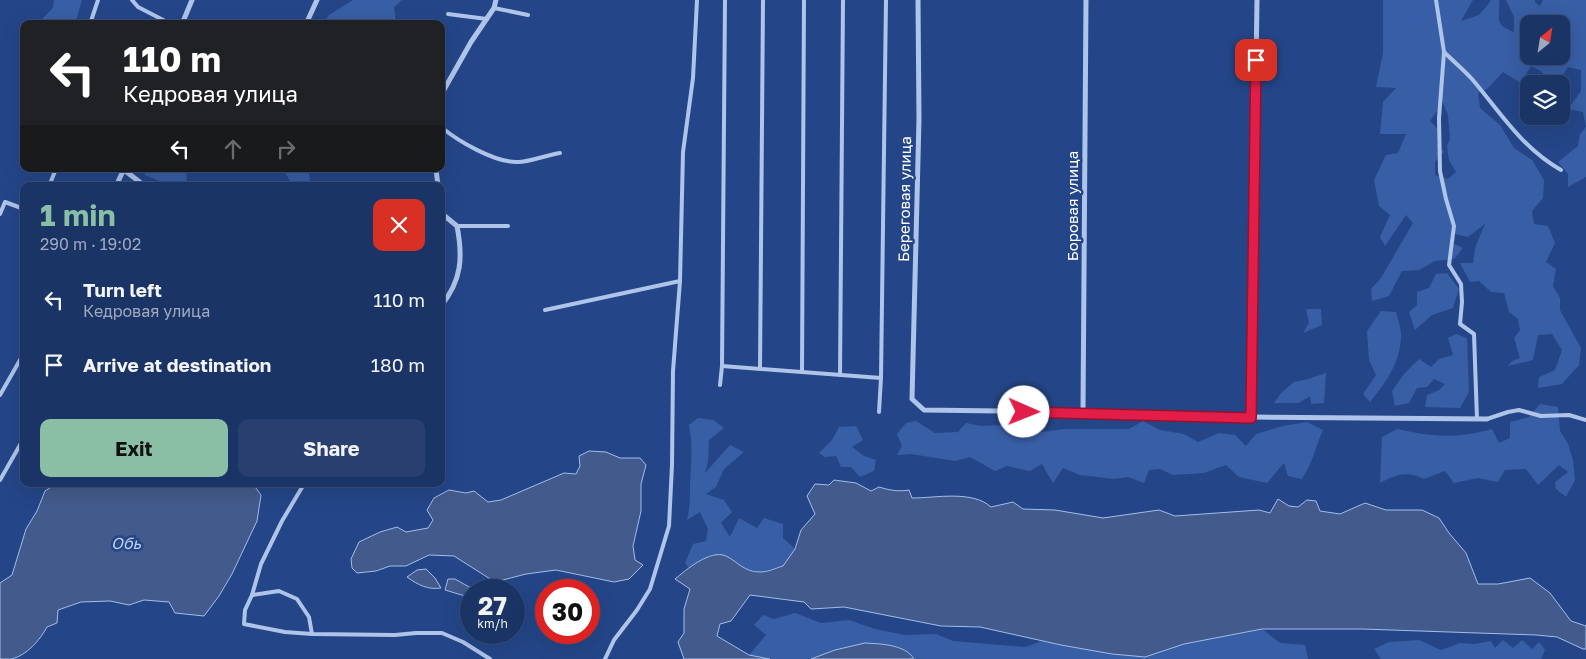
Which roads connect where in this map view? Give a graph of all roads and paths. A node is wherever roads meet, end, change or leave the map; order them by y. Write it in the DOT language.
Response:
graph roads {
  1 [pos="98,0"];
  2 [pos="132,0"];
  3 [pos="192,0"];
  4 [pos="317,0"];
  5 [pos="496,0"];
  6 [pos="697,0"];
  7 [pos="725,0"];
  8 [pos="763,0"];
  9 [pos="804,0"];
  10 [pos="844,0"];
  11 [pos="886,0"];
  12 [pos="918,0"];
  13 [pos="1086,0"];
  14 [pos="1257,0"];
  15 [pos="1436,0"];
  16 [pos="494,8"];
  17 [pos="448,14"];
  18 [pos="528,15"];
  19 [pos="487,19"];
  20 [pos="91,20"];
  21 [pos="163,20"];
  22 [pos="184,20"];
  23 [pos="308,20"];
  24 [pos="1444,52"];
  25 [pos="445,88"];
  26 [pos="445,130"];
  27 [pos="560,153"];
  28 [pos="1561,170"];
  29 [pos="128,172"];
  30 [pos="140,182"];
  31 [pos="20,208"];
  32 [pos="0,214"];
  33 [pos="445,216"];
  34 [pos="457,226"];
  35 [pos="508,226"];
  36 [pos="680,281"];
  37 [pos="445,301"];
  38 [pos="545,310"];
  39 [pos="20,360"];
  40 [pos="722,366"];
  41 [pos="760,369"];
  42 [pos="802,372"];
  43 [pos="840,375"];
  44 [pos="881,378"];
  45 [pos="720,386"];
  46 [pos="0,394"];
  47 [pos="879,412"];
  48 [pos="1084,412"];
  49 [pos="1251,418"];
  50 [pos="1477,419"];
  51 [pos="1487,419"];
  52 [pos="1586,420"];
  53 [pos="20,445"];
  54 [pos="0,480"];
  55 [pos="302,487"];
  56 [pos="252,595"];
  57 [pos="312,634"];
  58 [pos="490,659"];
  59 [pos="605,659"];
  1 -- 20 [label="lane"];
  2 -- 21 [label="lane"];
  3 -- 22 [label="street"];
  4 -- 23 [label="street"];
  5 -- 16 [label="street"];
  6 -- 36 [label="lane"];
  7 -- 40 [label="lane"];
  8 -- 41 [label="lane"];
  9 -- 42 [label="lane"];
  10 -- 43 [label="lane"];
  11 -- 44 [label="lane"];
  12 -- 48 [label="street, Береговая улица"];
  13 -- 48 [label="street, Боровая улица"];
  14 -- 49 [label="street"];
  15 -- 24 [label="lane"];
  16 -- 18 [label="lane"];
  16 -- 19 [label="street"];
  17 -- 19 [label="lane"];
  19 -- 25 [label="street"];
  24 -- 28 [label="lane"];
  24 -- 50 [label="lane"];
  26 -- 27 [label="lane"];
  29 -- 30 [label="street"];
  31 -- 32 [label="lane"];
  33 -- 34 [label="street"];
  34 -- 35 [label="lane"];
  34 -- 37 [label="street"];
  36 -- 38 [label="lane"];
  36 -- 59 [label="lane"];
  39 -- 46 [label="lane"];
  40 -- 41 [label="lane"];
  40 -- 45 [label="lane"];
  41 -- 42 [label="lane"];
  42 -- 43 [label="lane"];
  43 -- 44 [label="lane"];
  44 -- 47 [label="lane"];
  48 -- 49 [label="street"];
  49 -- 50 [label="street"];
  50 -- 51 [label="street"];
  51 -- 52 [label="lane"];
  53 -- 54 [label="lane"];
  55 -- 56 [label="lane"];
  56 -- 57 [label="lane"];
  56 -- 57 [label="lane"];
  57 -- 58 [label="lane"];
}
